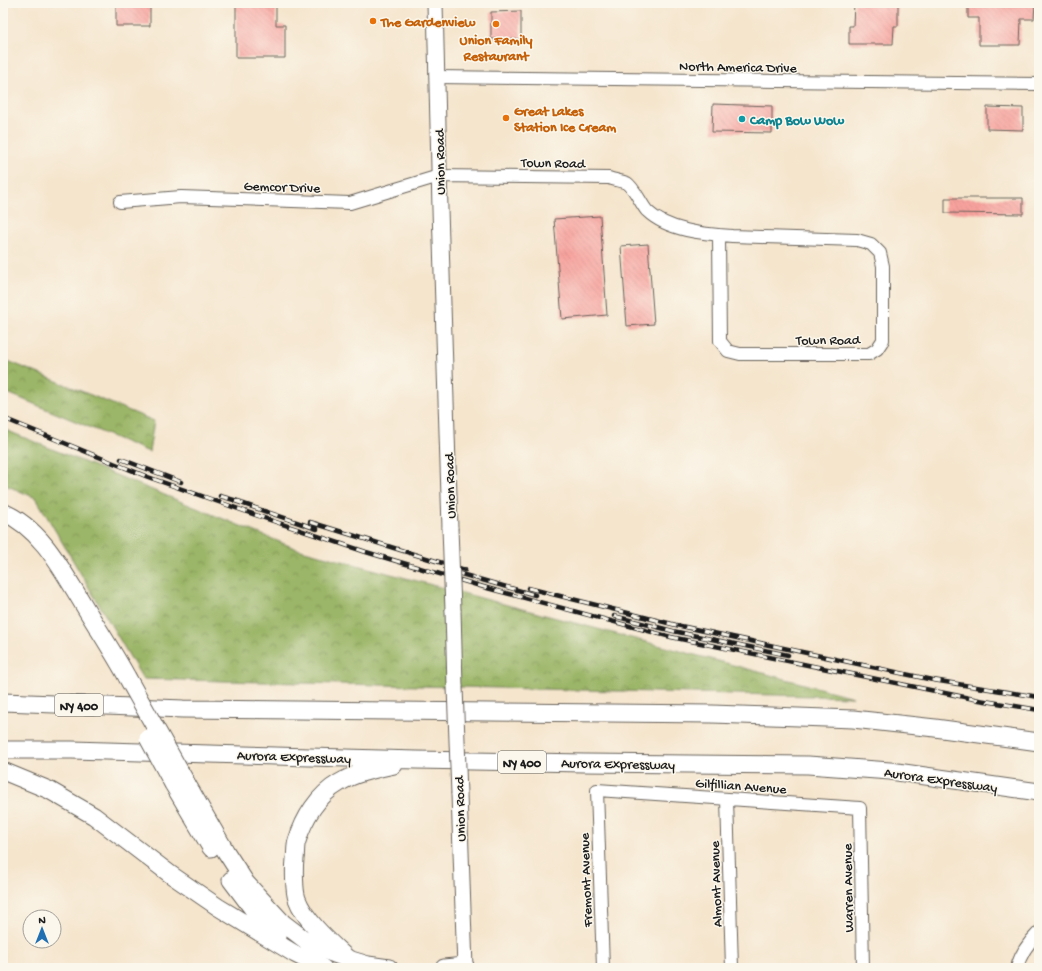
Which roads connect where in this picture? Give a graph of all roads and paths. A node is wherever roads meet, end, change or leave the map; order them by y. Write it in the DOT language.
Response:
graph roads {
  1 [pos="435,3"];
  2 [pos="437,77"];
  3 [pos="1039,84"];
  4 [pos="439,176"];
  5 [pos="120,202"];
  6 [pos="719,235"];
  7 [pos="3,512"];
  8 [pos="3,522"];
  9 [pos="121,678"];
  10 [pos="3,702"];
  11 [pos="1039,742"];
  12 [pos="3,750"];
  13 [pos="416,760"];
  14 [pos="3,771"];
  15 [pos="180,784"];
  16 [pos="597,790"];
  17 [pos="1039,792"];
  18 [pos="727,799"];
  19 [pos="860,808"];
  20 [pos="1039,932"];
  21 [pos="295,954"];
  22 [pos="348,959"];
  23 [pos="465,967"];
  24 [pos="323,968"];
  25 [pos="390,968"];
  26 [pos="444,968"];
  27 [pos="603,968"];
  28 [pos="732,968"];
  29 [pos="863,968"];
  30 [pos="1017,968"];
  1 -- 2 [label="main road, Union Road"];
  2 -- 3 [label="street, North America Drive"];
  2 -- 4 [label="main road, Union Road"];
  4 -- 5 [label="street, Gemcor Drive"];
  4 -- 6 [label="street, Town Road"];
  4 -- 23 [label="main road, Union Road, bridge"];
  6 -- 6 [label="street, Town Road"];
  7 -- 9 [label="highway"];
  8 -- 9 [label="highway"];
  9 -- 15 [label="highway, bridge"];
  10 -- 11 [label="highway, NY 400"];
  12 -- 13 [label="highway, Aurora Expressway / NY 400"];
  13 -- 17 [label="highway, Aurora Expressway / NY 400"];
  13 -- 22 [label="highway"];
  14 -- 21 [label="highway"];
  15 -- 21 [label="highway"];
  15 -- 22 [label="highway"];
  16 -- 18 [label="street, Gilfillian Avenue"];
  16 -- 27 [label="street, Fremont Avenue"];
  18 -- 19 [label="street, Gilfillian Avenue"];
  18 -- 28 [label="street, Almont Avenue"];
  19 -- 29 [label="street, Warren Avenue"];
  20 -- 30 [label="street"];
  21 -- 24 [label="highway"];
  22 -- 25 [label="highway"];
  23 -- 26 [label="highway"];
}
